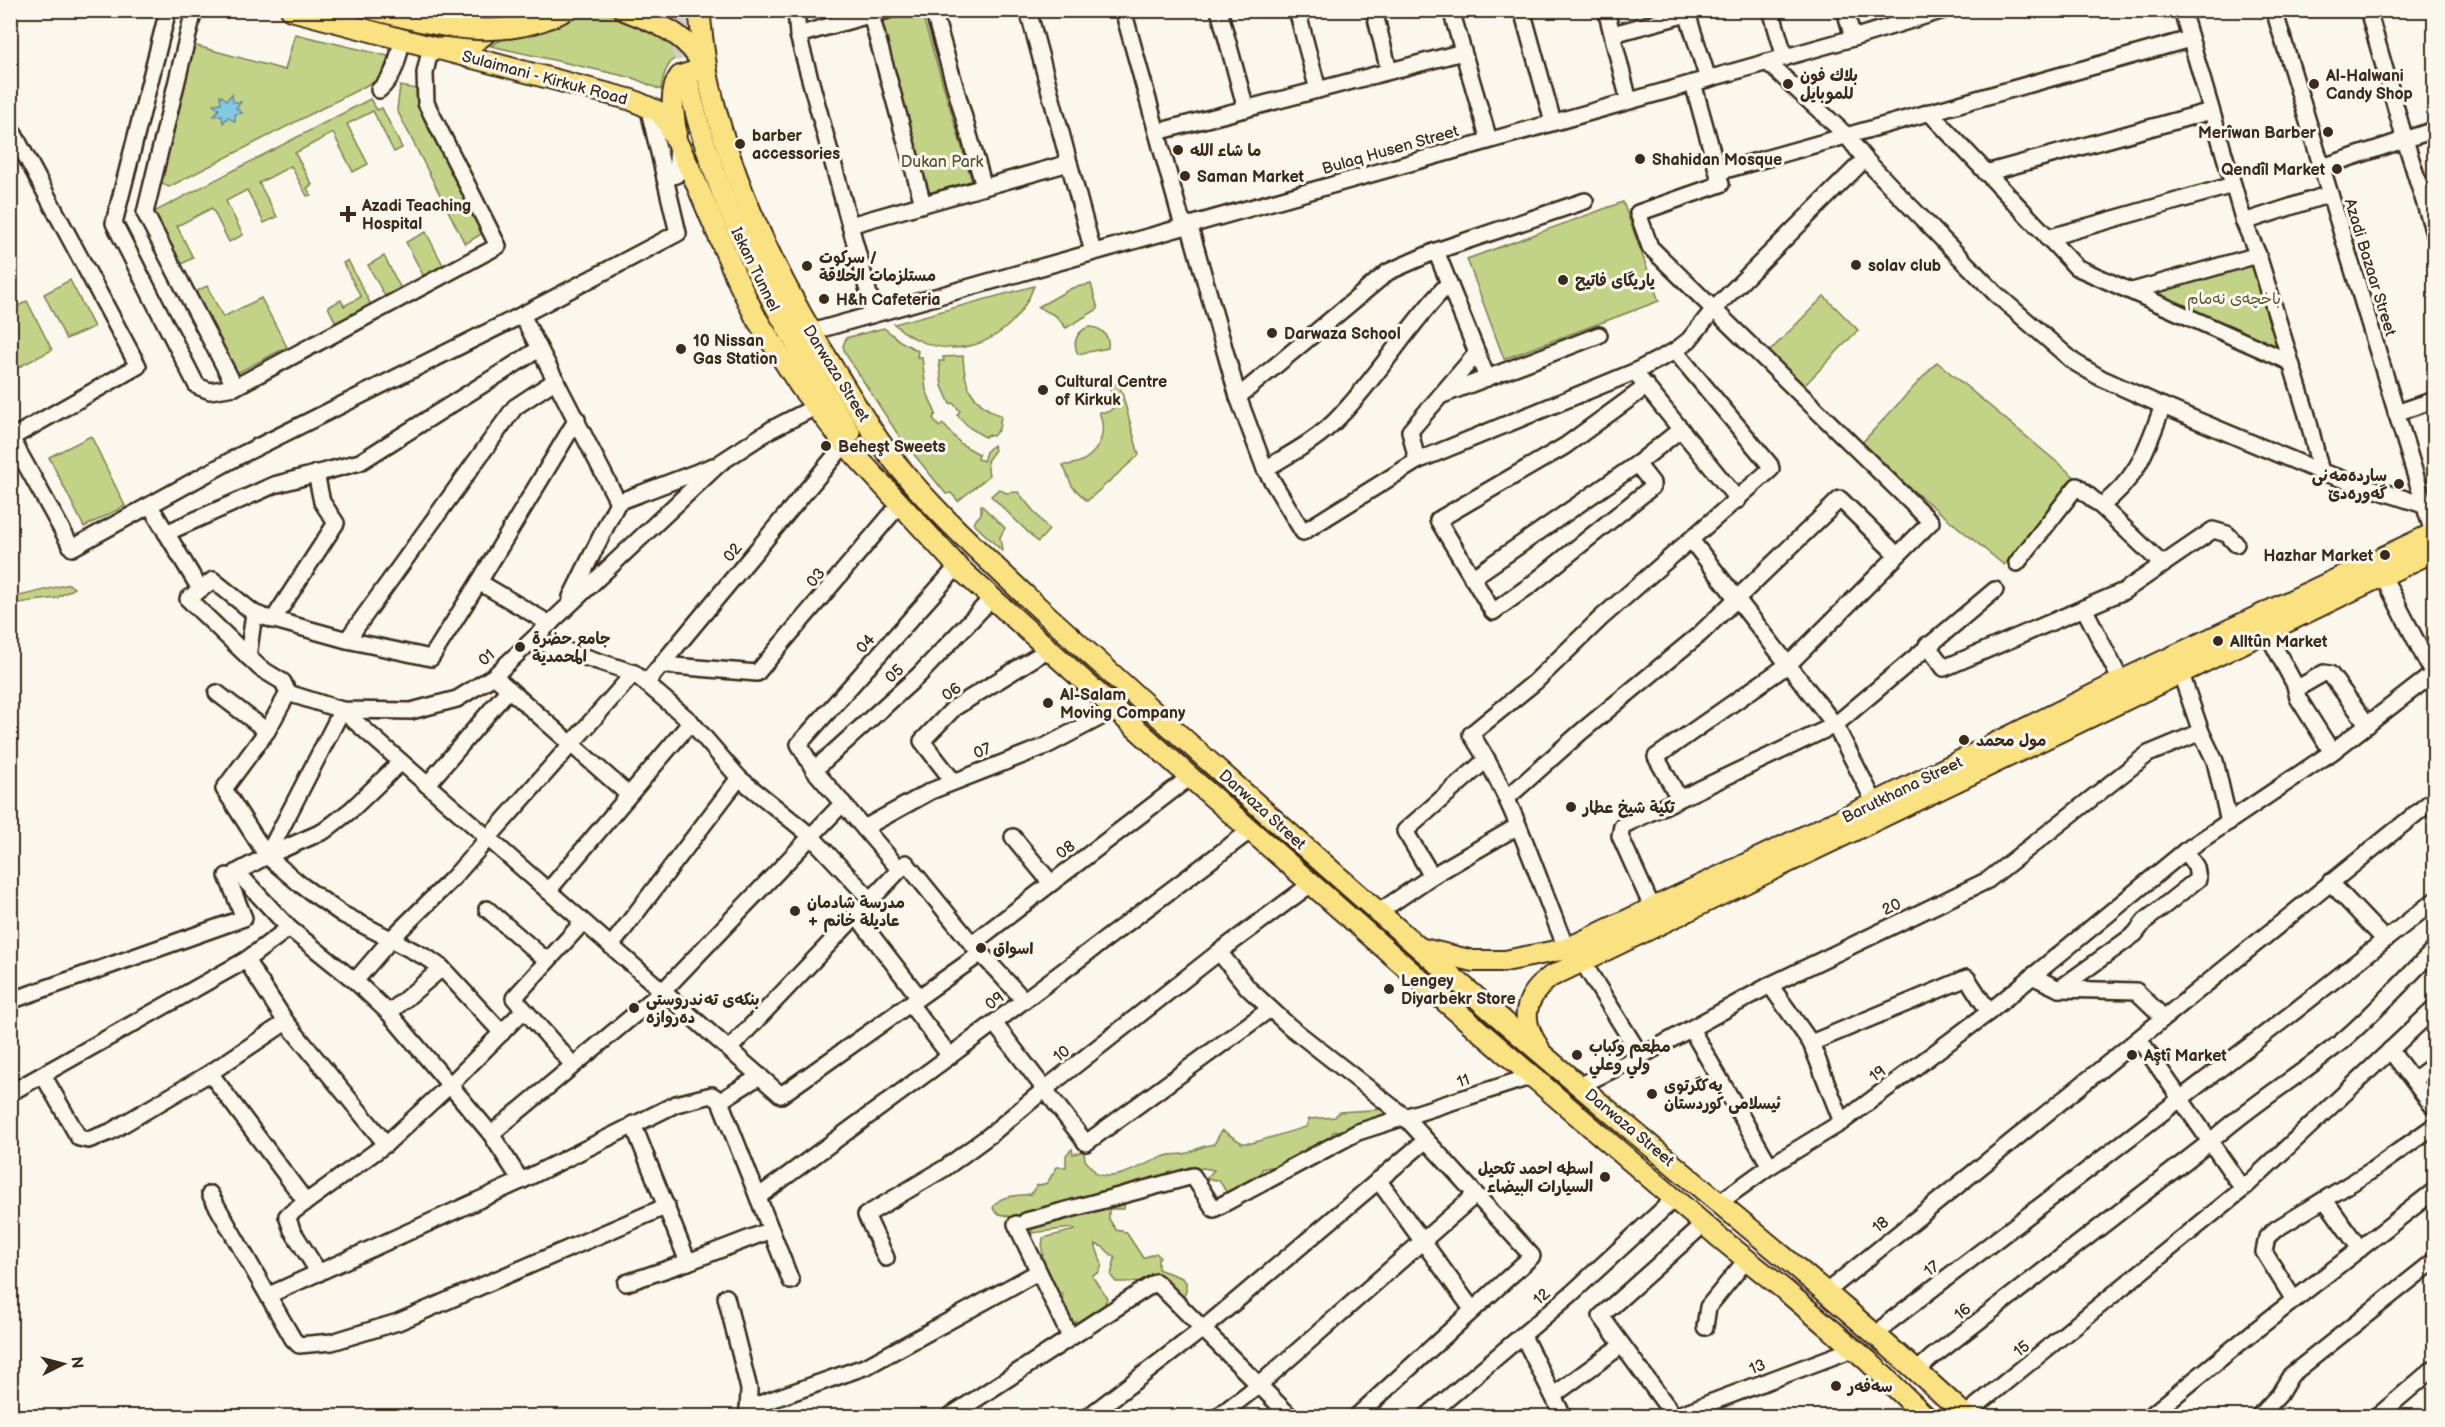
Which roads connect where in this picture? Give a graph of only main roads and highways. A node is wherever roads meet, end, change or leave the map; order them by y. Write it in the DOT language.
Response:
graph roads {
  1 [pos="291,10"];
  2 [pos="375,10"];
  3 [pos="466,10"];
  4 [pos="566,10"];
  5 [pos="624,10"];
  6 [pos="699,10"];
  7 [pos="430,46"];
  8 [pos="688,81"];
  9 [pos="710,84"];
  10 [pos="716,107"];
  11 [pos="678,145"];
  12 [pos="873,473"];
  13 [pos="2434,539"];
  14 [pos="2219,644"];
  15 [pos="1281,825"];
  16 [pos="1266,843"];
  17 [pos="1421,949"];
  18 [pos="1574,959"];
  19 [pos="1546,1057"];
  20 [pos="1971,1411"];
  21 [pos="1925,1416"];
  1 -- 7 [label="main road"];
  2 -- 4 [label="main road, bridge"];
  3 -- 7 [label="main road"];
  5 -- 9 [label="main road"];
  6 -- 9 [label="main road"];
  7 -- 11 [label="main road, Sulaimani - Kirkuk Road"];
  8 -- 12 [label="main road, Iskan Tunnel"];
  9 -- 10 [label="main road, Darwaza Street"];
  10 -- 11 [label="main road"];
  10 -- 15 [label="main road, Darwaza Street"];
  11 -- 12 [label="main road"];
  12 -- 16 [label="main road, Darwaza Street"];
  13 -- 14 [label="main road, Barutkhana Street"];
  13 -- 14 [label="main road"];
  14 -- 18 [label="main road, Barutkhana Street"];
  14 -- 18 [label="main road, Barutkhana Street"];
  15 -- 16 [label="main road"];
  15 -- 17 [label="main road, Darwaza Street"];
  16 -- 21 [label="main road, Darwaza Street"];
  17 -- 18 [label="main road, Barutkhana Street"];
  17 -- 19 [label="main road, Darwaza Street"];
  18 -- 19 [label="main road, Barutkhana Street"];
  19 -- 20 [label="main road, Darwaza Street"];
}
